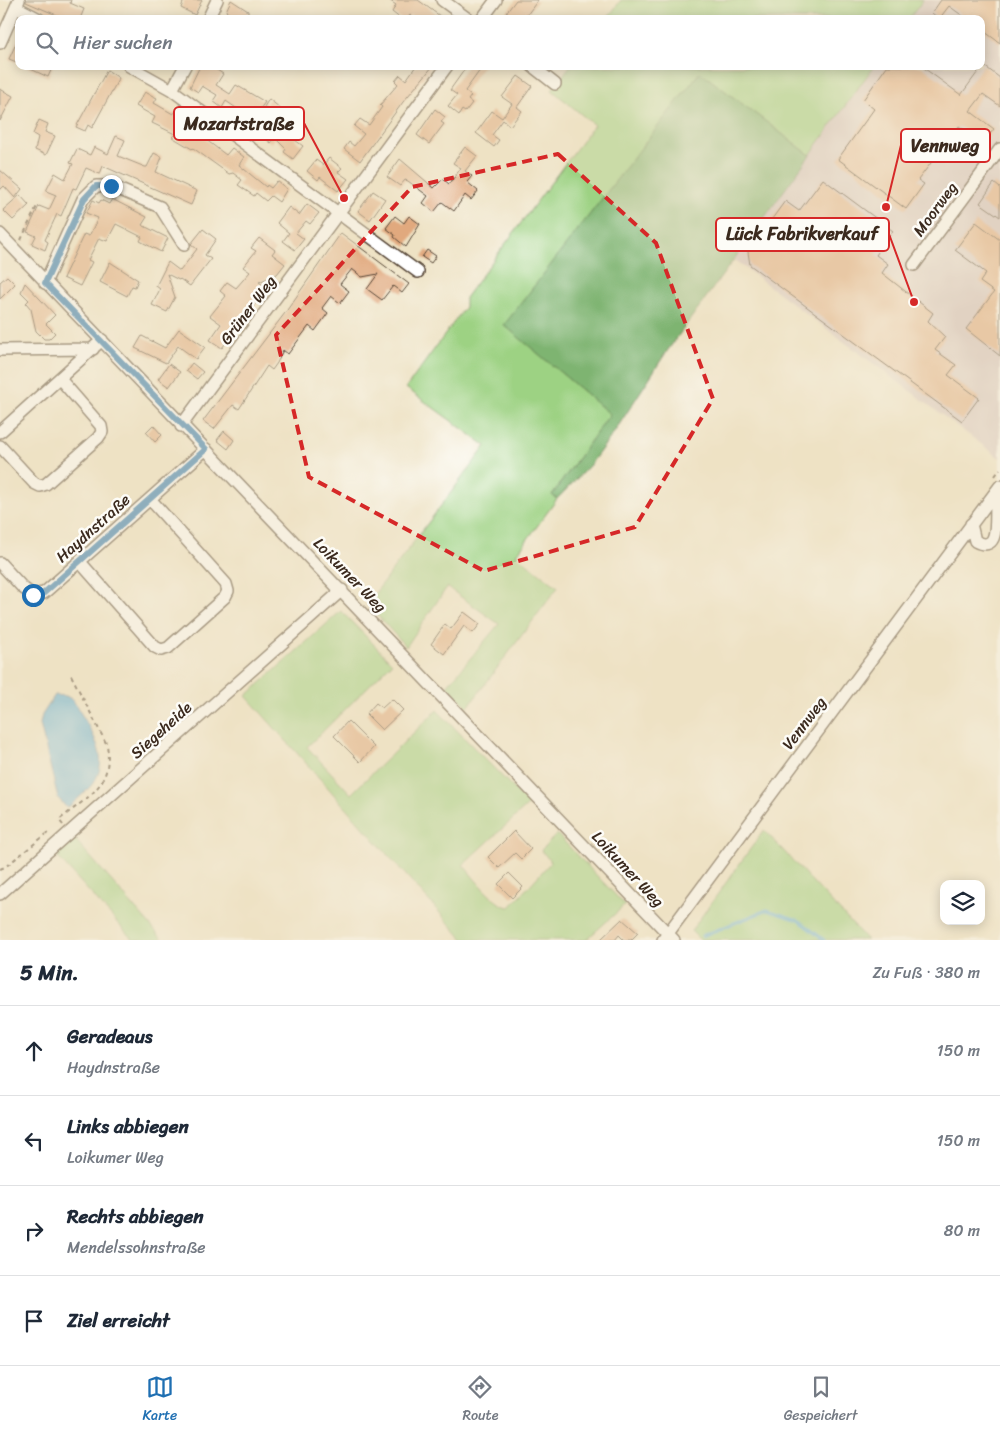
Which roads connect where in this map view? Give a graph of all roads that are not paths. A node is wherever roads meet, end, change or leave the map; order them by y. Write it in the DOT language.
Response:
graph roads {
  1 [pos="217,0"];
  2 [pos="442,0"];
  3 [pos="496,0"];
  4 [pos="18,3"];
  5 [pos="34,15"];
  6 [pos="210,15"];
  7 [pos="463,15"];
  8 [pos="485,15"];
  9 [pos="0,43"];
  10 [pos="136,70"];
  11 [pos="182,70"];
  12 [pos="444,70"];
  13 [pos="537,70"];
  14 [pos="555,84"];
  15 [pos="172,90"];
  16 [pos="1000,149"];
  17 [pos="340,214"];
  18 [pos="0,234"];
  19 [pos="184,245"];
  20 [pos="914,265"];
  21 [pos="418,272"];
  22 [pos="45,283"];
  23 [pos="102,340"];
  24 [pos="92,349"];
  25 [pos="0,350"];
  26 [pos="60,379"];
  27 [pos="181,426"];
  28 [pos="0,432"];
  29 [pos="0,446"];
  30 [pos="206,449"];
  31 [pos="1000,488"];
  32 [pos="150,499"];
  33 [pos="971,524"];
  34 [pos="80,562"];
  35 [pos="0,563"];
  36 [pos="342,590"];
  37 [pos="0,894"];
  38 [pos="668,938"];
  1 -- 6 [label="street"];
  2 -- 7 [label="street"];
  3 -- 8 [label="street"];
  4 -- 5 [label="street"];
  4 -- 9 [label="street"];
  10 -- 15 [label="street"];
  11 -- 15 [label="street"];
  12 -- 17 [label="street, Grüner Weg"];
  13 -- 14 [label="street"];
  15 -- 17 [label="street"];
  16 -- 20 [label="street, Moorweg"];
  17 -- 21 [label="street"];
  17 -- 27 [label="street, Grüner Weg"];
  18 -- 22 [label="street, Loikumer Weg"];
  19 -- 22 [label="street"];
  22 -- 23 [label="street, Loikumer Weg"];
  23 -- 24 [label="street"];
  23 -- 27 [label="street, Loikumer Weg"];
  24 -- 25 [label="street"];
  24 -- 26 [label="street"];
  26 -- 28 [label="street"];
  26 -- 29 [label="street"];
  27 -- 30 [label="street, Loikumer Weg"];
  30 -- 32 [label="street, Haydnstraße"];
  30 -- 36 [label="street, Loikumer Weg"];
  31 -- 33 [label="street, Vennweg"];
  31 -- 33 [label="street, Vennweg"];
  32 -- 34 [label="street, Haydnstraße"];
  32 -- 34 [label="street"];
  33 -- 38 [label="street, Vennweg"];
  34 -- 35 [label="street, Haydnstraße"];
  36 -- 37 [label="street, Siegeheide"];
  36 -- 38 [label="street, Loikumer Weg"];
}
